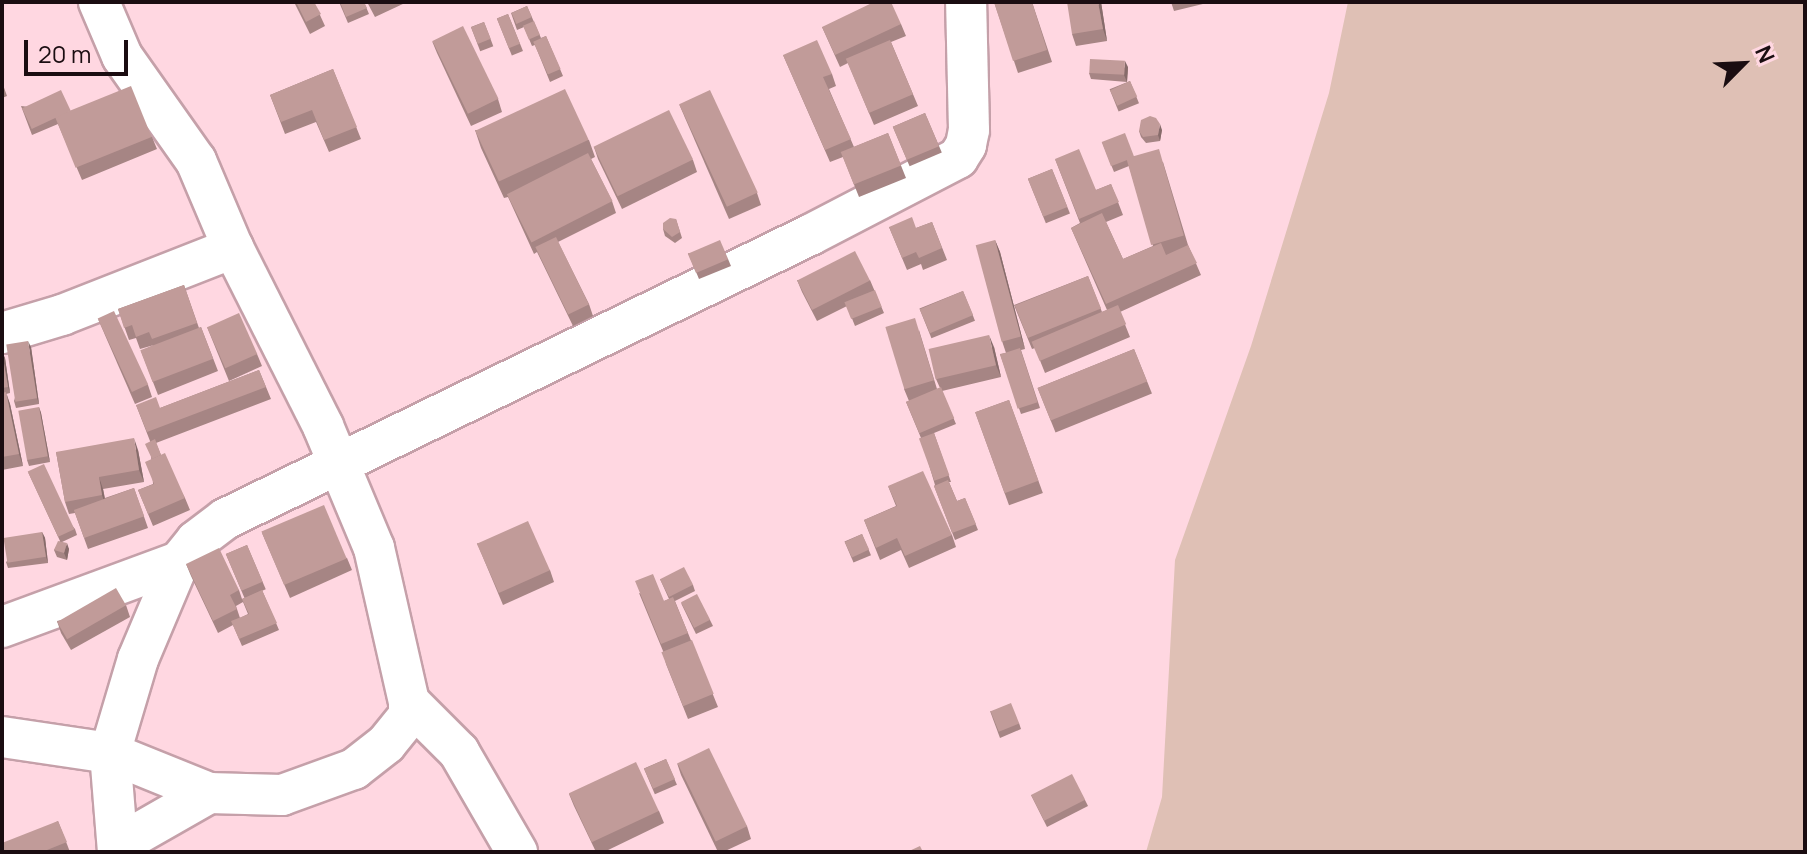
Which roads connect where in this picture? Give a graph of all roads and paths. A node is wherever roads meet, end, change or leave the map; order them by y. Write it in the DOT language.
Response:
graph roads {
  1 [pos="99,2"];
  2 [pos="966,2"];
  3 [pos="233,248"];
  4 [pos="2,333"];
  5 [pos="338,463"];
  6 [pos="179,562"];
  7 [pos="2,627"];
  8 [pos="409,702"];
  9 [pos="2,737"];
  10 [pos="110,753"];
  11 [pos="209,793"];
  12 [pos="118,849"];
  13 [pos="517,852"];
  1 -- 3 [label="street"];
  2 -- 5 [label="street"];
  3 -- 4 [label="street"];
  3 -- 5 [label="street"];
  5 -- 6 [label="street"];
  5 -- 8 [label="street"];
  6 -- 7 [label="street"];
  6 -- 10 [label="street"];
  8 -- 11 [label="street"];
  8 -- 13 [label="street"];
  9 -- 10 [label="street"];
  10 -- 11 [label="street"];
  10 -- 12 [label="street"];
  11 -- 12 [label="street"];
}
